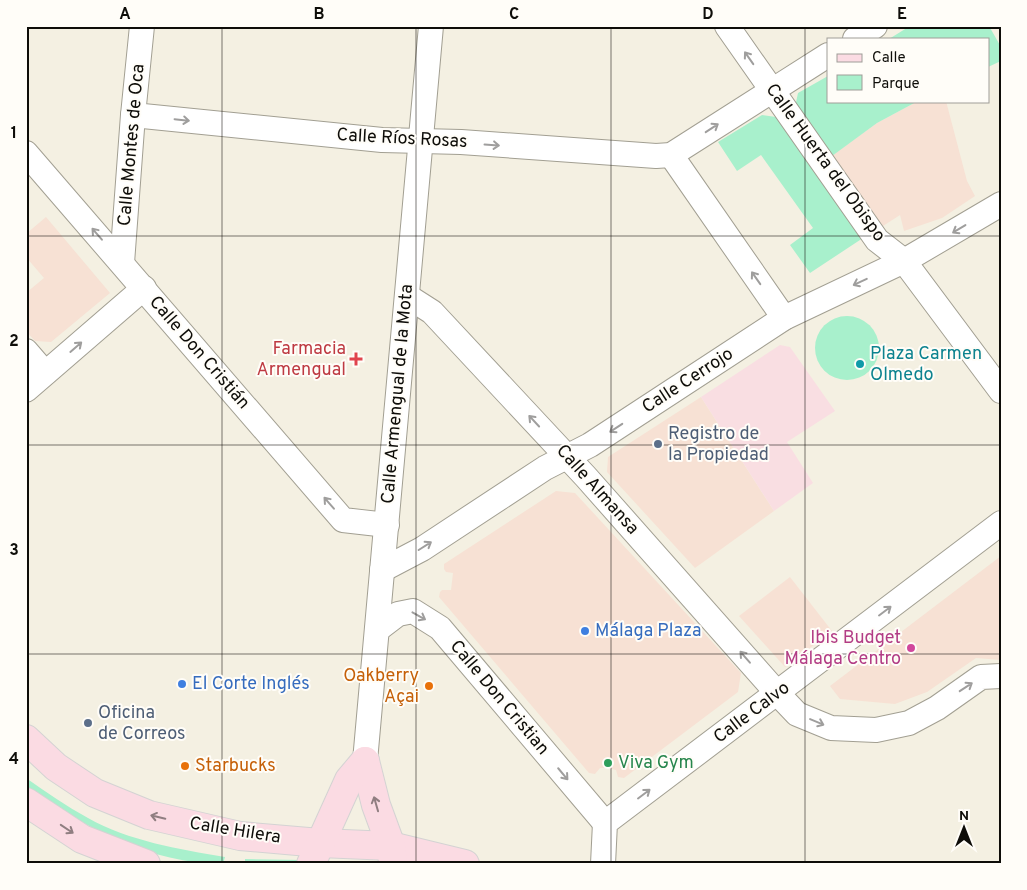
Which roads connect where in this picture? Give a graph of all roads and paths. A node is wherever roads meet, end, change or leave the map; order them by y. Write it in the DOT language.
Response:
graph roads {
  1 [pos="142,26"];
  2 [pos="432,26"];
  3 [pos="727,26"];
  4 [pos="827,56"];
  5 [pos="772,90"];
  6 [pos="133,115"];
  7 [pos="421,142"];
  8 [pos="26,153"];
  9 [pos="671,155"];
  10 [pos="1001,204"];
  11 [pos="904,261"];
  12 [pos="122,263"];
  13 [pos="144,288"];
  14 [pos="407,296"];
  15 [pos="784,318"];
  16 [pos="26,351"];
  17 [pos="45,374"];
  18 [pos="26,390"];
  19 [pos="1001,391"];
  20 [pos="567,457"];
  21 [pos="1001,523"];
  22 [pos="387,525"];
  23 [pos="382,570"];
  24 [pos="377,630"];
  25 [pos="1001,676"];
  26 [pos="778,694"];
  27 [pos="26,739"];
  28 [pos="26,755"];
  29 [pos="365,761"];
  30 [pos="56,767"];
  31 [pos="26,802"];
  32 [pos="605,823"];
  33 [pos="316,853"];
  34 [pos="392,855"];
  35 [pos="146,864"];
  36 [pos="465,864"];
  37 [pos="602,864"];
  1 -- 6 [label="street, Calle Montes de Oca"];
  2 -- 7 [label="street, Calle Armengual de la Mota"];
  5 -- 3 [label="street, Calle Huerta del Obispo, one-way"];
  4 -- 5 [label="street"];
  9 -- 5 [label="street, one-way"];
  5 -- 11 [label="street, Calle Huerta del Obispo"];
  6 -- 7 [label="street, Calle Ríos Rosas, one-way"];
  6 -- 12 [label="street, Calle Montes de Oca"];
  7 -- 9 [label="street, Calle Ríos Rosas, one-way"];
  7 -- 14 [label="street, Calle Armengual de la Mota"];
  12 -- 8 [label="street, Calle Don Cristián, one-way"];
  15 -- 9 [label="street, one-way"];
  10 -- 11 [label="street, Calle Cerrojo, one-way"];
  11 -- 15 [label="street, Calle Cerrojo, one-way"];
  11 -- 19 [label="street, Calle Huerta del Obispo"];
  12 -- 13 [label="street, Calle Don Cristián"];
  17 -- 13 [label="street, one-way"];
  22 -- 13 [label="street, Calle Don Cristián, one-way"];
  20 -- 14 [label="street, Calle Almansa, one-way"];
  14 -- 22 [label="street, Calle Armengual de la Mota"];
  15 -- 20 [label="street, Calle Cerrojo, one-way"];
  16 -- 17 [label="street"];
  17 -- 18 [label="street"];
  23 -- 20 [label="street, Calle Cerrojo, one-way"];
  26 -- 20 [label="street, Calle Almansa, one-way"];
  26 -- 21 [label="street, Calle Calvo, one-way"];
  22 -- 23 [label="street, Calle Armengual de la Mota"];
  23 -- 24 [label="street, Calle Armengual de la Mota"];
  24 -- 29 [label="street, Calle Armengual de la Mota"];
  24 -- 32 [label="street, Calle Don Cristian, one-way"];
  26 -- 25 [label="street, Calle Almansa, one-way"];
  32 -- 26 [label="street, Calle Calvo, one-way"];
  27 -- 30 [label="main road, Calle Hilera"];
  28 -- 30 [label="main road"];
  29 -- 33 [label="main road"];
  34 -- 29 [label="main road, Calle Armengual de la Mota, one-way"];
  33 -- 30 [label="main road, Calle Hilera, one-way"];
  31 -- 35 [label="main road, one-way"];
  32 -- 37 [label="street"];
  33 -- 34 [label="main road, Calle Hilera"];
  34 -- 36 [label="main road, Calle Hilera"];
}
